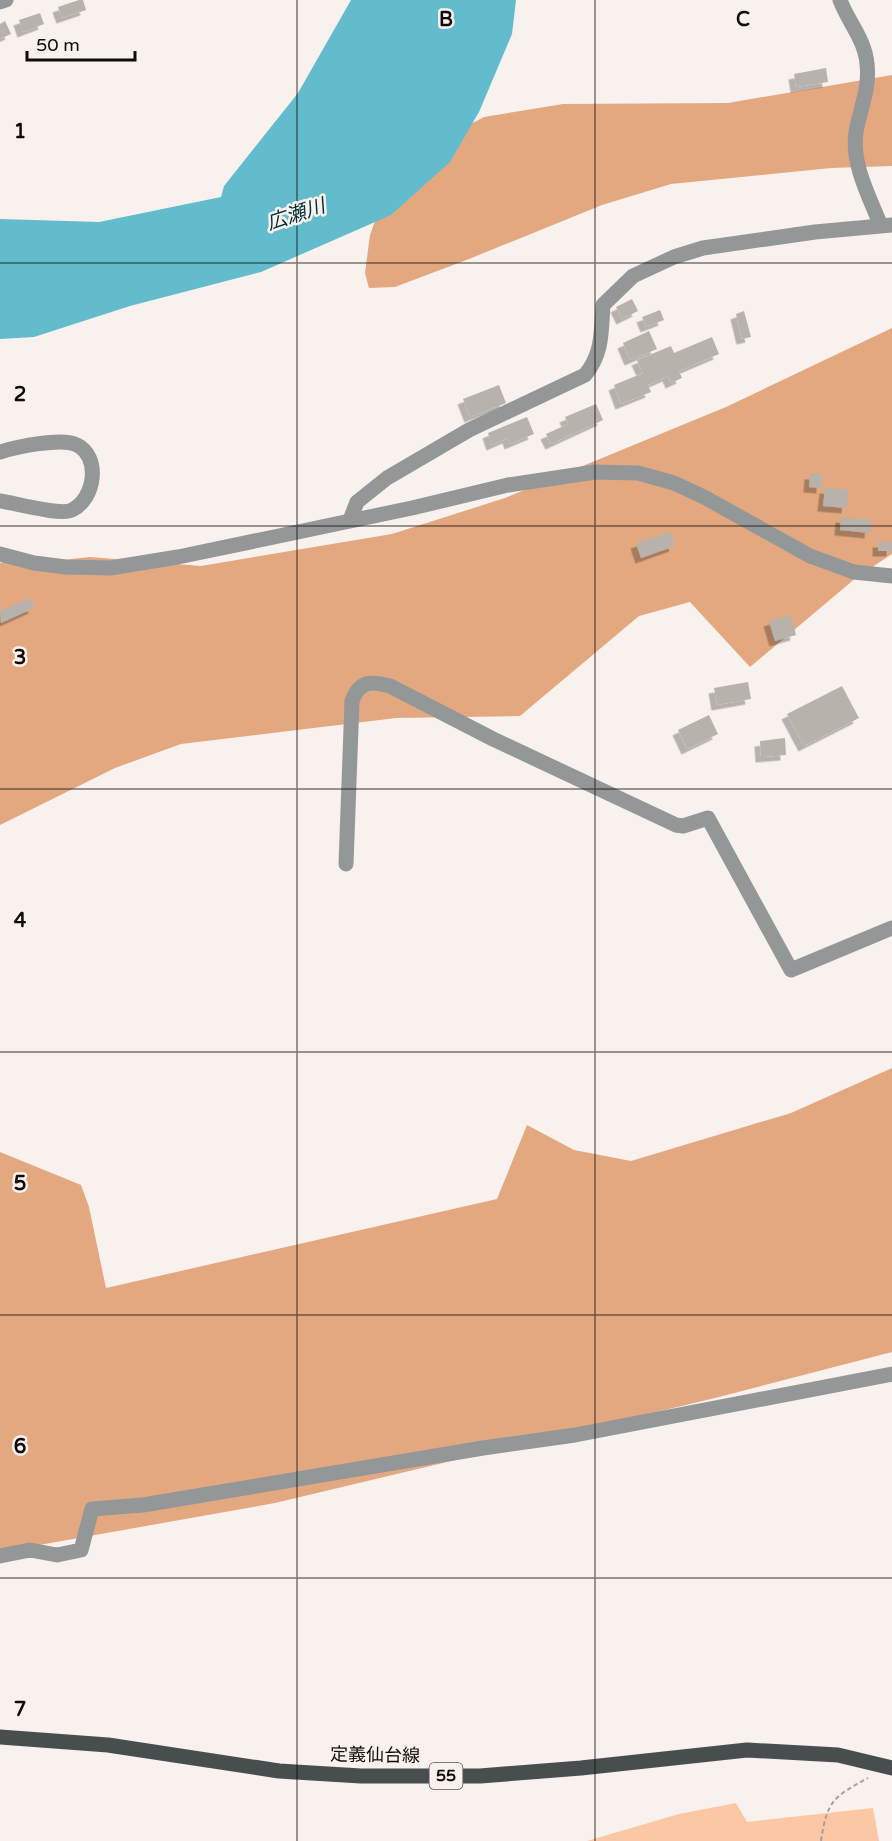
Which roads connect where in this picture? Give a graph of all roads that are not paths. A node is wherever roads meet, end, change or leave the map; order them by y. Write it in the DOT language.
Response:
graph roads {
  1 [pos="6,0"];
  2 [pos="840,0"];
  3 [pos="0,3"];
  4 [pos="887,226"];
  5 [pos="0,452"];
  6 [pos="0,501"];
  7 [pos="350,520"];
  8 [pos="0,554"];
  9 [pos="892,576"];
  10 [pos="346,864"];
  11 [pos="892,928"];
  12 [pos="892,1374"];
  13 [pos="0,1557"];
  14 [pos="0,1737"];
  15 [pos="892,1768"];
  1 -- 3 [label="street"];
  2 -- 4 [label="street"];
  4 -- 7 [label="street"];
  5 -- 6 [label="street"];
  7 -- 8 [label="street"];
  7 -- 9 [label="street"];
  10 -- 11 [label="street"];
  12 -- 13 [label="street"];
  14 -- 15 [label="main road, 定義仙台線 / 55"];
}
